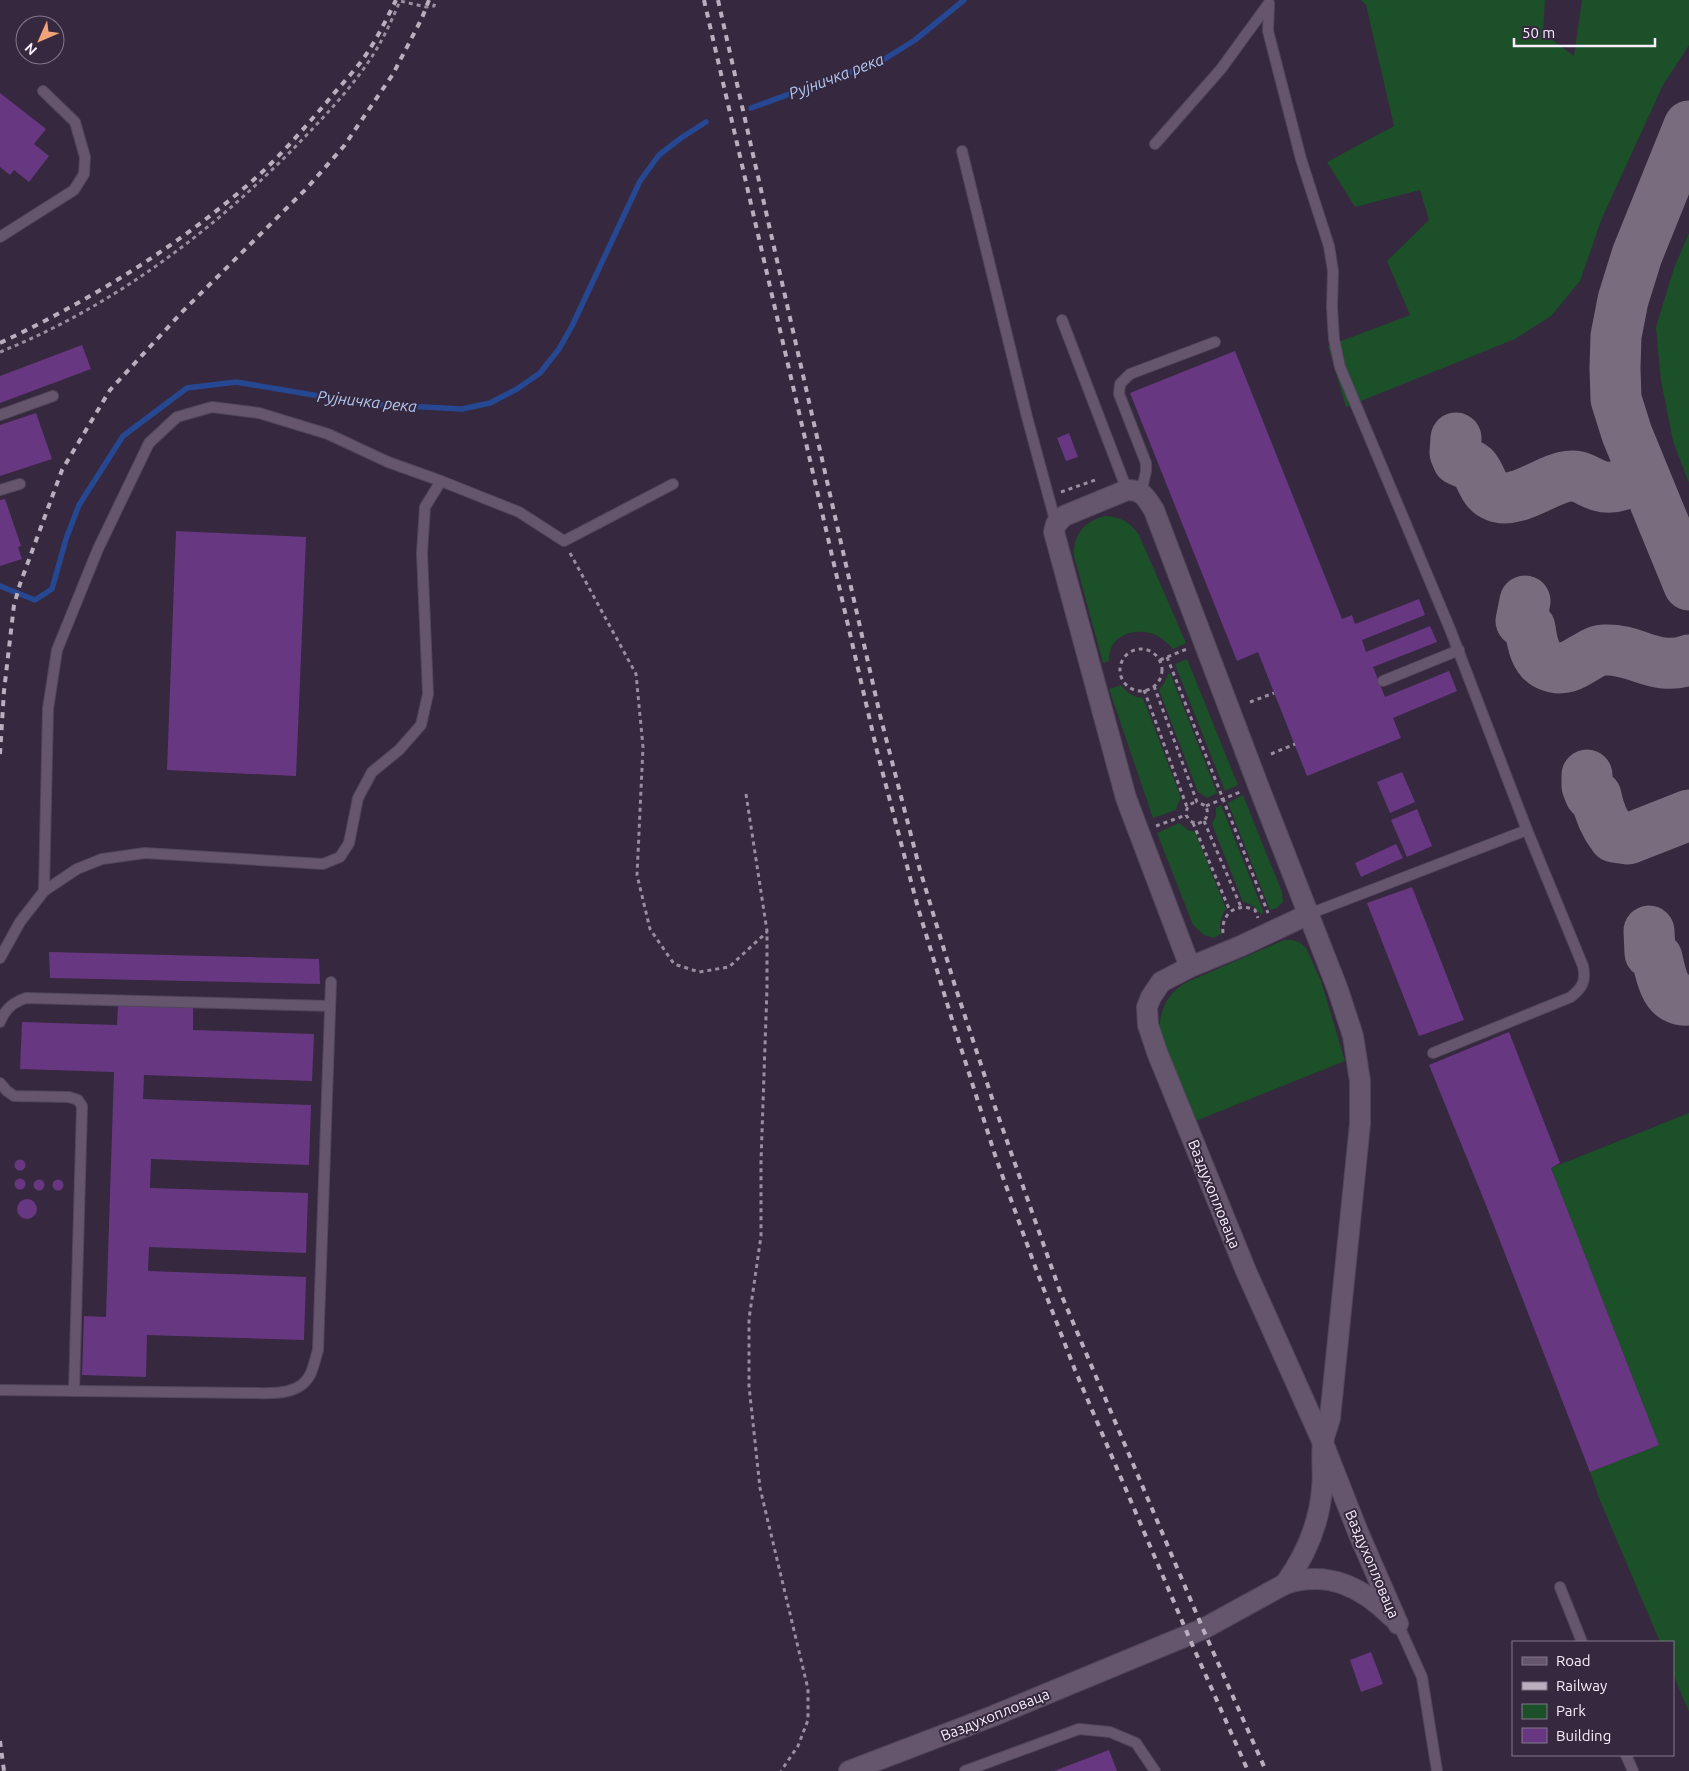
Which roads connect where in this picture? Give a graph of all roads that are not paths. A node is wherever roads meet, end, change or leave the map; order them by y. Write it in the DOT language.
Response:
graph roads {
  1 [pos="1270,2"];
  2 [pos="43,91"];
  3 [pos="1155,144"];
  4 [pos="962,151"];
  5 [pos="0,237"];
  6 [pos="1062,320"];
  7 [pos="1215,342"];
  8 [pos="53,396"];
  9 [pos="0,415"];
  10 [pos="441,481"];
  11 [pos="20,484"];
  12 [pos="673,484"];
  13 [pos="0,490"];
  14 [pos="1134,491"];
  15 [pos="1056,524"];
  16 [pos="1459,650"];
  17 [pos="1383,681"];
  18 [pos="1527,830"];
  19 [pos="44,891"];
  20 [pos="1309,914"];
  21 [pos="0,958"];
  22 [pos="1190,967"];
  23 [pos="331,982"];
  24 [pos="330,1006"];
  25 [pos="0,1022"];
  26 [pos="1433,1053"];
  27 [pos="0,1083"];
  28 [pos="0,1390"];
  29 [pos="74,1391"];
  30 [pos="1322,1443"];
  31 [pos="1285,1584"];
  32 [pos="1560,1587"];
  33 [pos="1398,1624"];
  34 [pos="1582,1641"];
  35 [pos="1626,1756"];
  36 [pos="849,1771"];
  37 [pos="965,1771"];
  38 [pos="1156,1771"];
  39 [pos="1437,1771"];
  40 [pos="1632,1771"];
  1 -- 3 [label="lane"];
  1 -- 16 [label="lane"];
  2 -- 5 [label="lane"];
  4 -- 15 [label="lane"];
  6 -- 14 [label="lane"];
  7 -- 14 [label="lane"];
  8 -- 9 [label="lane"];
  10 -- 12 [label="lane"];
  10 -- 19 [label="lane"];
  10 -- 19 [label="lane"];
  11 -- 13 [label="lane"];
  14 -- 15 [label="street"];
  14 -- 20 [label="street"];
  15 -- 22 [label="street"];
  16 -- 17 [label="lane"];
  16 -- 18 [label="lane"];
  18 -- 20 [label="lane"];
  18 -- 26 [label="lane"];
  19 -- 21 [label="lane"];
  20 -- 22 [label="street, Ваздухопловаца"];
  20 -- 30 [label="street"];
  22 -- 30 [label="street, Ваздухопловаца"];
  23 -- 24 [label="lane"];
  24 -- 25 [label="lane"];
  24 -- 29 [label="lane"];
  27 -- 29 [label="lane"];
  28 -- 29 [label="lane"];
  30 -- 31 [label="street"];
  30 -- 33 [label="street, Ваздухопловаца"];
  31 -- 33 [label="street, Ваздухопловаца"];
  31 -- 36 [label="street, Ваздухопловаца"];
  32 -- 34 [label="lane"];
  33 -- 39 [label="lane"];
  35 -- 40 [label="lane"];
  37 -- 38 [label="lane"];
}
